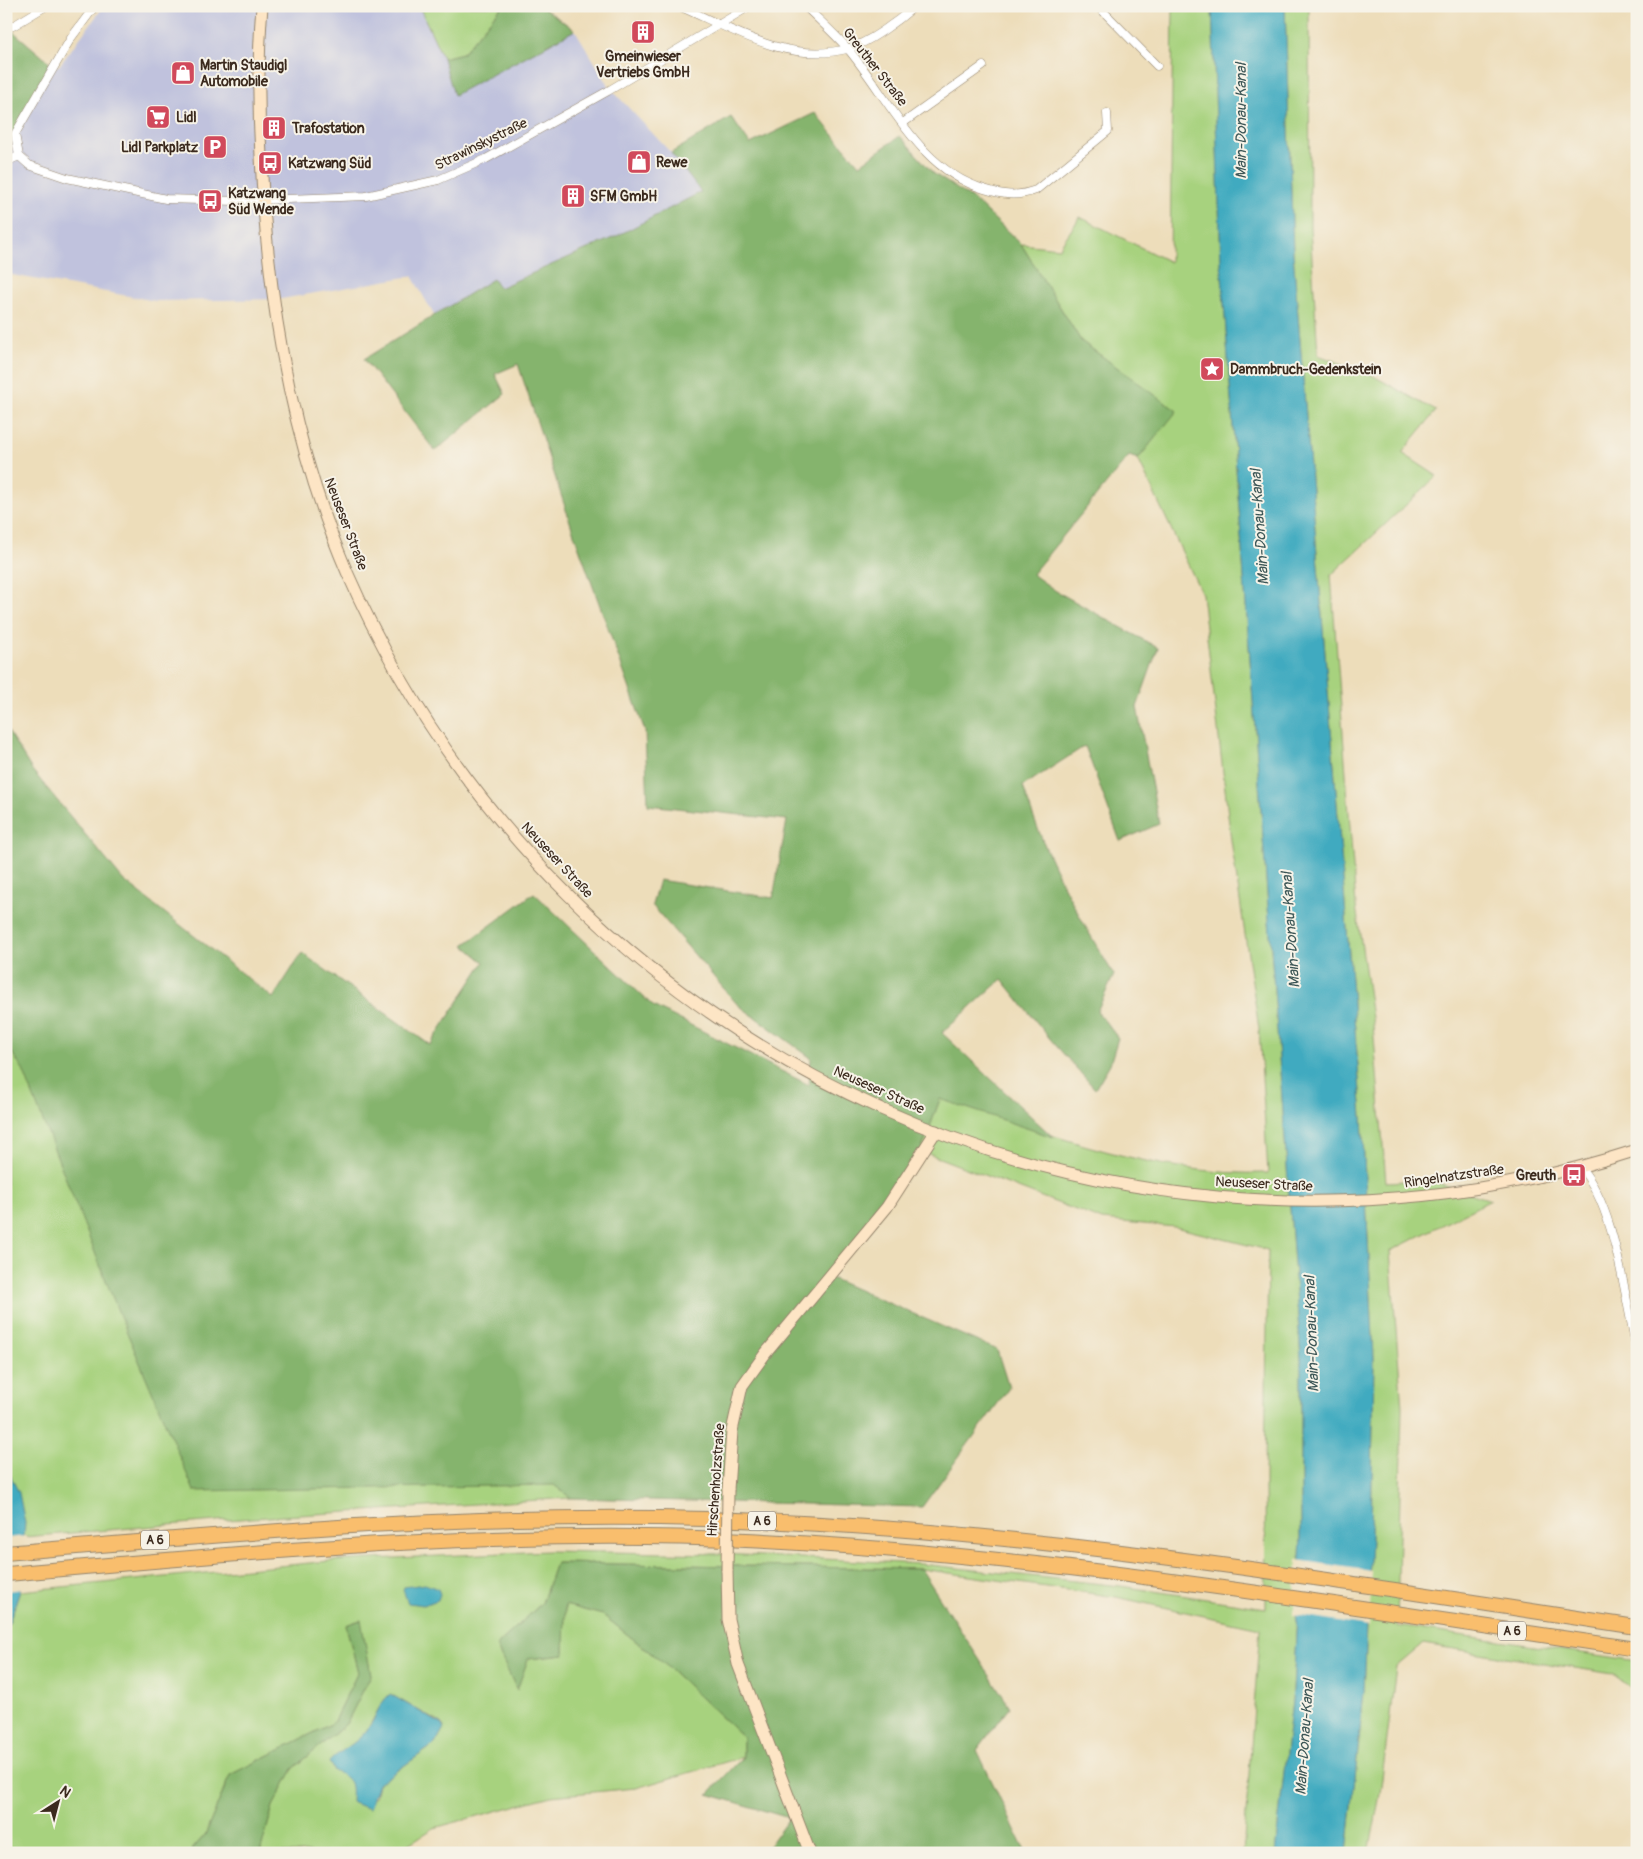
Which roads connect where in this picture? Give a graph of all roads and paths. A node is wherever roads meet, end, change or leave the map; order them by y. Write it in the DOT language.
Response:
graph roads {
  1 [pos="46,6"];
  2 [pos="94,6"];
  3 [pos="262,6"];
  4 [pos="679,6"];
  5 [pos="750,6"];
  6 [pos="805,6"];
  7 [pos="915,6"];
  8 [pos="1098,6"];
  9 [pos="720,24"];
  10 [pos="13,26"];
  11 [pos="848,49"];
  12 [pos="983,66"];
  13 [pos="1157,66"];
  14 [pos="1107,113"];
  15 [pos="902,123"];
  16 [pos="19,156"];
  17 [pos="6,162"];
  18 [pos="262,200"];
  19 [pos="936,1131"];
  20 [pos="1637,1150"];
  21 [pos="1580,1167"];
  22 [pos="1391,1200"];
  23 [pos="1637,1349"];
  24 [pos="6,1553"];
  25 [pos="6,1574"];
  26 [pos="1637,1627"];
  27 [pos="1637,1649"];
  28 [pos="810,1853"];
  1 -- 10 [label="street"];
  2 -- 16 [label="street"];
  3 -- 18 [label="main road, Neuseser Straße"];
  4 -- 9 [label="street"];
  5 -- 9 [label="street, Strawinskystraße"];
  6 -- 11 [label="street, Greuther Straße"];
  7 -- 11 [label="street"];
  8 -- 13 [label="street"];
  9 -- 11 [label="street"];
  9 -- 18 [label="street, Strawinskystraße"];
  11 -- 15 [label="street, Greuther Straße"];
  12 -- 15 [label="street, Greuther Straße"];
  14 -- 15 [label="street, Greuther Straße"];
  16 -- 17 [label="street"];
  16 -- 18 [label="street, Strawinskystraße"];
  18 -- 19 [label="main road, Neuseser Straße"];
  19 -- 22 [label="main road, Neuseser Straße"];
  19 -- 28 [label="main road, Hirschenholzstraße, bridge"];
  20 -- 21 [label="main road, Ringelnatzstraße"];
  21 -- 22 [label="main road, Ringelnatzstraße"];
  21 -- 23 [label="street"];
  24 -- 26 [label="highway, A 6"];
  25 -- 27 [label="highway, A 6"];
}
